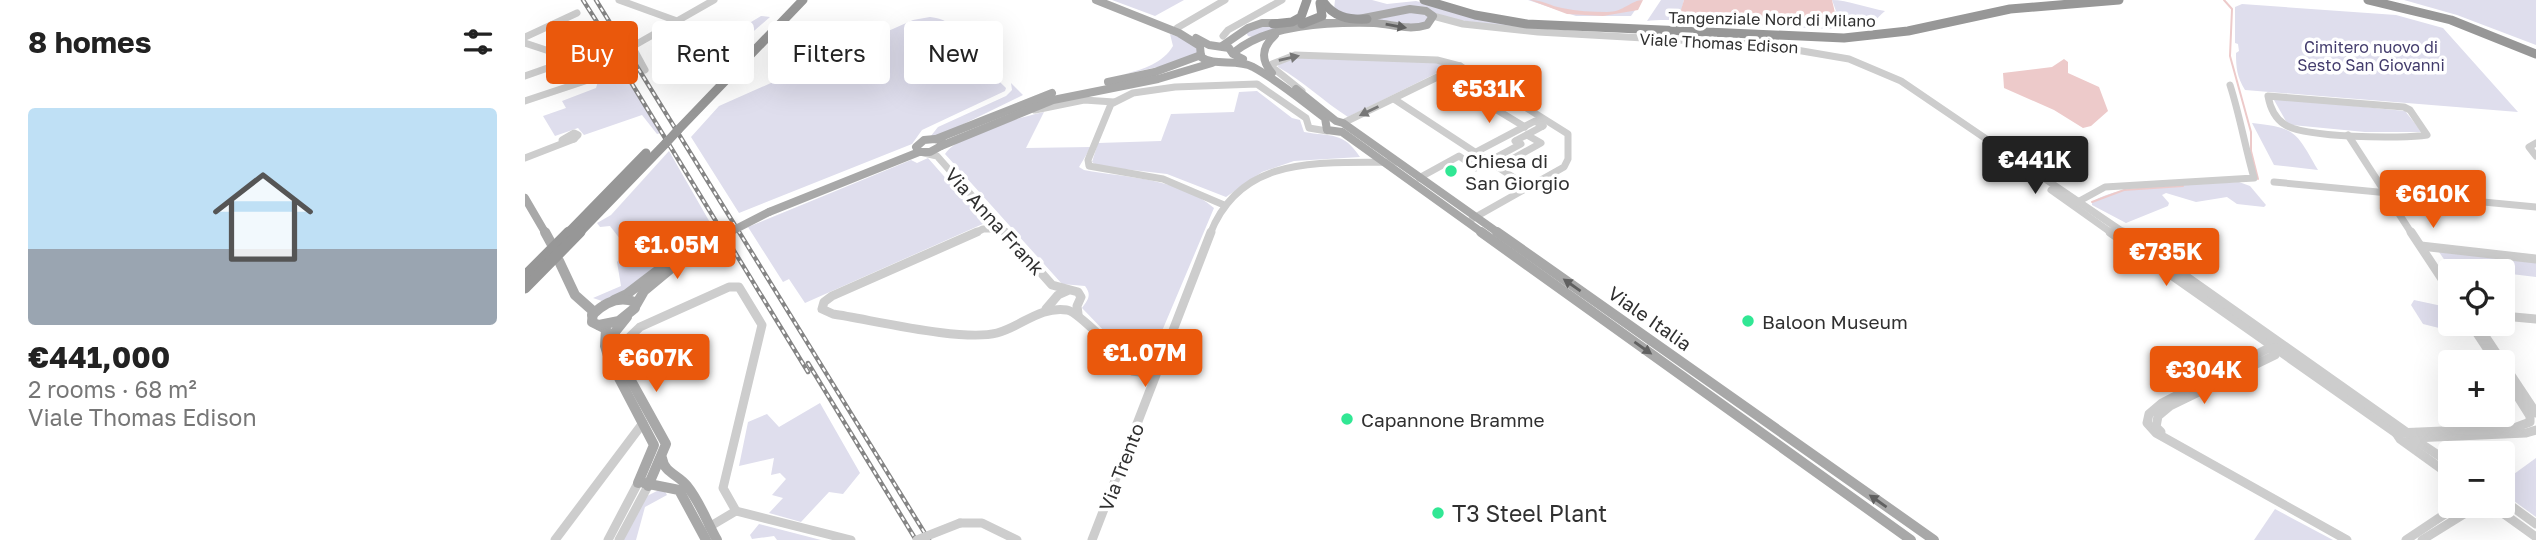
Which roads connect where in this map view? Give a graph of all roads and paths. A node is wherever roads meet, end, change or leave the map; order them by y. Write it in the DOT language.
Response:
graph roads {
  1 [pos="619,0"];
  2 [pos="714,0"];
  3 [pos="795,0"];
  4 [pos="803,0"];
  5 [pos="1096,0"];
  6 [pos="1105,0"];
  7 [pos="1225,0"];
  8 [pos="1282,0"];
  9 [pos="1307,0"];
  10 [pos="1321,0"];
  11 [pos="1333,0"];
  12 [pos="1417,0"];
  13 [pos="2062,0"];
  14 [pos="2119,0"];
  15 [pos="2368,0"];
  16 [pos="2386,0"];
  17 [pos="1429,1"];
  18 [pos="1332,12"];
  19 [pos="577,13"];
  20 [pos="1367,19"];
  21 [pos="1431,19"];
  22 [pos="677,21"];
  23 [pos="1260,23"];
  24 [pos="1273,24"];
  25 [pos="1302,24"];
  26 [pos="1527,26"];
  27 [pos="1179,29"];
  28 [pos="1244,30"];
  29 [pos="1281,30"];
  30 [pos="652,36"];
  31 [pos="1223,36"];
  32 [pos="525,37"];
  33 [pos="1258,39"];
  34 [pos="525,43"];
  35 [pos="2519,45"];
  36 [pos="1220,46"];
  37 [pos="1233,53"];
  38 [pos="2536,53"];
  39 [pos="1202,54"];
  40 [pos="1216,62"];
  41 [pos="1460,66"];
  42 [pos="1258,69"];
  43 [pos="645,70"];
  44 [pos="1272,73"];
  45 [pos="525,76"];
  46 [pos="1169,76"];
  47 [pos="1441,76"];
  48 [pos="576,84"];
  49 [pos="2230,85"];
  50 [pos="1308,97"];
  51 [pos="1394,99"];
  52 [pos="525,101"];
  53 [pos="1114,102"];
  54 [pos="992,124"];
  55 [pos="1340,125"];
  56 [pos="677,127"];
  57 [pos="1324,128"];
  58 [pos="1524,128"];
  59 [pos="2351,135"];
  60 [pos="664,139"];
  61 [pos="1519,142"];
  62 [pos="2536,142"];
  63 [pos="938,147"];
  64 [pos="1531,149"];
  65 [pos="920,151"];
  66 [pos="1474,151"];
  67 [pos="1368,152"];
  68 [pos="525,156"];
  69 [pos="2536,156"];
  70 [pos="1487,160"];
  71 [pos="1357,162"];
  72 [pos="1396,162"];
  73 [pos="1383,163"];
  74 [pos="1498,167"];
  75 [pos="1419,178"];
  76 [pos="2274,182"];
  77 [pos="1528,187"];
  78 [pos="2389,193"];
  79 [pos="525,198"];
  80 [pos="2075,203"];
  81 [pos="1224,205"];
  82 [pos="2536,207"];
  83 [pos="991,217"];
  84 [pos="1471,220"];
  85 [pos="983,229"];
  86 [pos="1002,229"];
  87 [pos="551,243"];
  88 [pos="698,244"];
  89 [pos="2424,247"];
  90 [pos="2536,259"];
  91 [pos="2438,266"];
  92 [pos="2438,271"];
  93 [pos="525,276"];
  94 [pos="1052,285"];
  95 [pos="525,288"];
  96 [pos="1071,291"];
  97 [pos="612,301"];
  98 [pos="1078,303"];
  99 [pos="1057,304"];
  100 [pos="636,305"];
  101 [pos="1078,314"];
  102 [pos="627,317"];
  103 [pos="2515,317"];
  104 [pos="2536,319"];
  105 [pos="595,320"];
  106 [pos="1171,336"];
  107 [pos="2485,336"];
  108 [pos="2280,346"];
  109 [pos="615,351"];
  110 [pos="1117,353"];
  111 [pos="1146,353"];
  112 [pos="1160,362"];
  113 [pos="1133,369"];
  114 [pos="2515,392"];
  115 [pos="1147,396"];
  116 [pos="2536,412"];
  117 [pos="643,423"];
  118 [pos="2536,430"];
  119 [pos="2444,436"];
  120 [pos="2407,437"];
  121 [pos="2444,441"];
  122 [pos="2438,456"];
  123 [pos="662,457"];
  124 [pos="2438,464"];
  125 [pos="686,484"];
  126 [pos="645,485"];
  127 [pos="2515,509"];
  128 [pos="736,511"];
  129 [pos="2439,518"];
  130 [pos="2457,518"];
  131 [pos="2510,518"];
  132 [pos="2536,524"];
  133 [pos="709,527"];
  134 [pos="2536,537"];
  135 [pos="1093,539"];
  136 [pos="555,540"];
  137 [pos="608,540"];
  138 [pos="619,540"];
  139 [pos="706,540"];
  140 [pos="717,540"];
  141 [pos="851,540"];
  142 [pos="917,540"];
  143 [pos="1017,540"];
  144 [pos="1911,540"];
  145 [pos="1934,540"];
  146 [pos="2347,540"];
  147 [pos="2406,540"];
  148 [pos="2421,540"];
  1 -- 22 [label="street"];
  2 -- 22 [label="street"];
  3 -- 56 [label="highway"];
  4 -- 56 [label="highway"];
  5 -- 39 [label="main road"];
  6 -- 27 [label="main road, Viale Italia"];
  7 -- 27 [label="street"];
  8 -- 31 [label="street"];
  9 -- 24 [label="highway"];
  10 -- 18 [label="highway"];
  10 -- 25 [label="highway"];
  11 -- 18 [label="highway"];
  12 -- 17 [label="highway"];
  13 -- 26 [label="highway, Tangenziale Nord di Milano"];
  14 -- 26 [label="highway, Tangenziale Nord di Milano"];
  15 -- 35 [label="highway"];
  16 -- 35 [label="highway"];
  17 -- 26 [label="highway, Tangenziale Nord di Milano"];
  17 -- 26 [label="highway, Tangenziale Nord di Milano"];
  18 -- 20 [label="highway"];
  19 -- 32 [label="street"];
  20 -- 21 [label="main road"];
  20 -- 25 [label="main road"];
  21 -- 26 [label="street, Viale Thomas Edison"];
  29 -- 21 [label="main road, one-way"];
  23 -- 24 [label="main road"];
  23 -- 27 [label="main road"];
  23 -- 28 [label="main road"];
  24 -- 25 [label="main road"];
  26 -- 80 [label="street, Viale Thomas Edison"];
  27 -- 36 [label="main road, Viale Italia"];
  28 -- 33 [label="main road"];
  28 -- 36 [label="main road"];
  29 -- 33 [label="main road"];
  29 -- 44 [label="main road"];
  30 -- 43 [label="street"];
  33 -- 37 [label="main road"];
  34 -- 45 [label="street"];
  35 -- 38 [label="highway"];
  36 -- 37 [label="main road, Viale Italia"];
  36 -- 39 [label="main road"];
  37 -- 40 [label="main road"];
  37 -- 44 [label="main road, Viale Italia"];
  39 -- 40 [label="main road"];
  39 -- 63 [label="main road"];
  40 -- 42 [label="main road"];
  40 -- 46 [label="main road"];
  41 -- 47 [label="street"];
  50 -- 41 [label="street, one-way"];
  41 -- 77 [label="street"];
  42 -- 46 [label="main road"];
  42 -- 57 [label="main road"];
  44 -- 50 [label="main road, Viale Italia"];
  46 -- 54 [label="main road"];
  47 -- 51 [label="street"];
  47 -- 58 [label="street"];
  48 -- 52 [label="street"];
  49 -- 80 [label="street"];
  50 -- 55 [label="main road, Viale Italia"];
  51 -- 55 [label="street, one-way"];
  51 -- 66 [label="street"];
  53 -- 54 [label="street"];
  53 -- 57 [label="street"];
  53 -- 81 [label="street"];
  54 -- 63 [label="main road"];
  55 -- 57 [label="main road, Viale Italia"];
  55 -- 67 [label="main road, Viale Italia"];
  55 -- 72 [label="main road, Viale Italia"];
  56 -- 60 [label="highway, bridge"];
  58 -- 58 [label="street"];
  58 -- 61 [label="street"];
  58 -- 64 [label="street"];
  58 -- 66 [label="street"];
  59 -- 59 [label="street"];
  59 -- 78 [label="street"];
  60 -- 93 [label="highway"];
  60 -- 95 [label="highway"];
  61 -- 64 [label="street"];
  61 -- 70 [label="street"];
  62 -- 69 [label="street"];
  63 -- 65 [label="street, Via Anna Frank"];
  63 -- 65 [label="main road"];
  63 -- 83 [label="street, Via Anna Frank"];
  64 -- 74 [label="street"];
  65 -- 88 [label="main road, bridge"];
  66 -- 70 [label="street"];
  67 -- 71 [label="street"];
  67 -- 73 [label="main road, Viale Italia"];
  68 -- 68 [label="street"];
  70 -- 74 [label="street"];
  70 -- 75 [label="street"];
  71 -- 73 [label="street, Via Trento"];
  71 -- 81 [label="street, Via Trento"];
  72 -- 73 [label="street, Via Trento"];
  72 -- 75 [label="main road, Viale Italia"];
  73 -- 84 [label="main road, Viale Italia"];
  74 -- 77 [label="street"];
  75 -- 84 [label="main road, Viale Italia"];
  76 -- 78 [label="street"];
  77 -- 84 [label="street"];
  78 -- 82 [label="street"];
  78 -- 89 [label="street"];
  79 -- 87 [label="main road"];
  80 -- 108 [label="street, Viale Thomas Edison"];
  81 -- 106 [label="street, Via Trento"];
  83 -- 85 [label="street"];
  83 -- 86 [label="street, Via Anna Frank"];
  84 -- 144 [label="main road, Viale Italia, one-way"];
  145 -- 84 [label="main road, Viale Italia, one-way"];
  85 -- 86 [label="street"];
  85 -- 99 [label="street"];
  86 -- 94 [label="street, Via Anna Frank"];
  88 -- 97 [label="main road"];
  88 -- 100 [label="main road"];
  89 -- 90 [label="street"];
  89 -- 91 [label="street"];
  89 -- 92 [label="street"];
  94 -- 96 [label="street, Via Anna Frank"];
  94 -- 99 [label="street, Via Anna Frank"];
  96 -- 98 [label="street"];
  96 -- 99 [label="street"];
  97 -- 100 [label="main road"];
  97 -- 105 [label="main road"];
  97 -- 105 [label="main road"];
  98 -- 99 [label="street"];
  98 -- 101 [label="street"];
  99 -- 101 [label="street"];
  100 -- 102 [label="main road"];
  101 -- 110 [label="street"];
  102 -- 105 [label="main road"];
  102 -- 109 [label="main road"];
  103 -- 104 [label="street"];
  105 -- 117 [label="main road"];
  106 -- 111 [label="street"];
  106 -- 112 [label="street, Via Trento"];
  107 -- 116 [label="street"];
  108 -- 120 [label="street, Viale Thomas Edison"];
  108 -- 146 [label="street"];
  109 -- 123 [label="main road"];
  109 -- 128 [label="street"];
  110 -- 111 [label="street"];
  110 -- 113 [label="street"];
  111 -- 112 [label="street"];
  111 -- 113 [label="street"];
  112 -- 113 [label="street"];
  112 -- 115 [label="street, Via Trento"];
  113 -- 115 [label="street"];
  114 -- 120 [label="street"];
  115 -- 135 [label="street, Via Trento"];
  117 -- 126 [label="main road"];
  117 -- 136 [label="street"];
  118 -- 119 [label="street"];
  119 -- 120 [label="street"];
  119 -- 121 [label="street"];
  120 -- 122 [label="street, Viale Thomas Edison"];
  120 -- 124 [label="street, Viale Thomas Edison"];
  123 -- 125 [label="main road"];
  123 -- 126 [label="main road"];
  125 -- 126 [label="main road"];
  125 -- 133 [label="main road"];
  126 -- 137 [label="street"];
  126 -- 138 [label="street"];
  126 -- 139 [label="main road"];
  127 -- 132 [label="street"];
  128 -- 133 [label="street"];
  128 -- 141 [label="street"];
  129 -- 147 [label="street"];
  130 -- 148 [label="street"];
  131 -- 134 [label="street"];
  133 -- 140 [label="main road"];
  142 -- 143 [label="street, bridge"];
}
